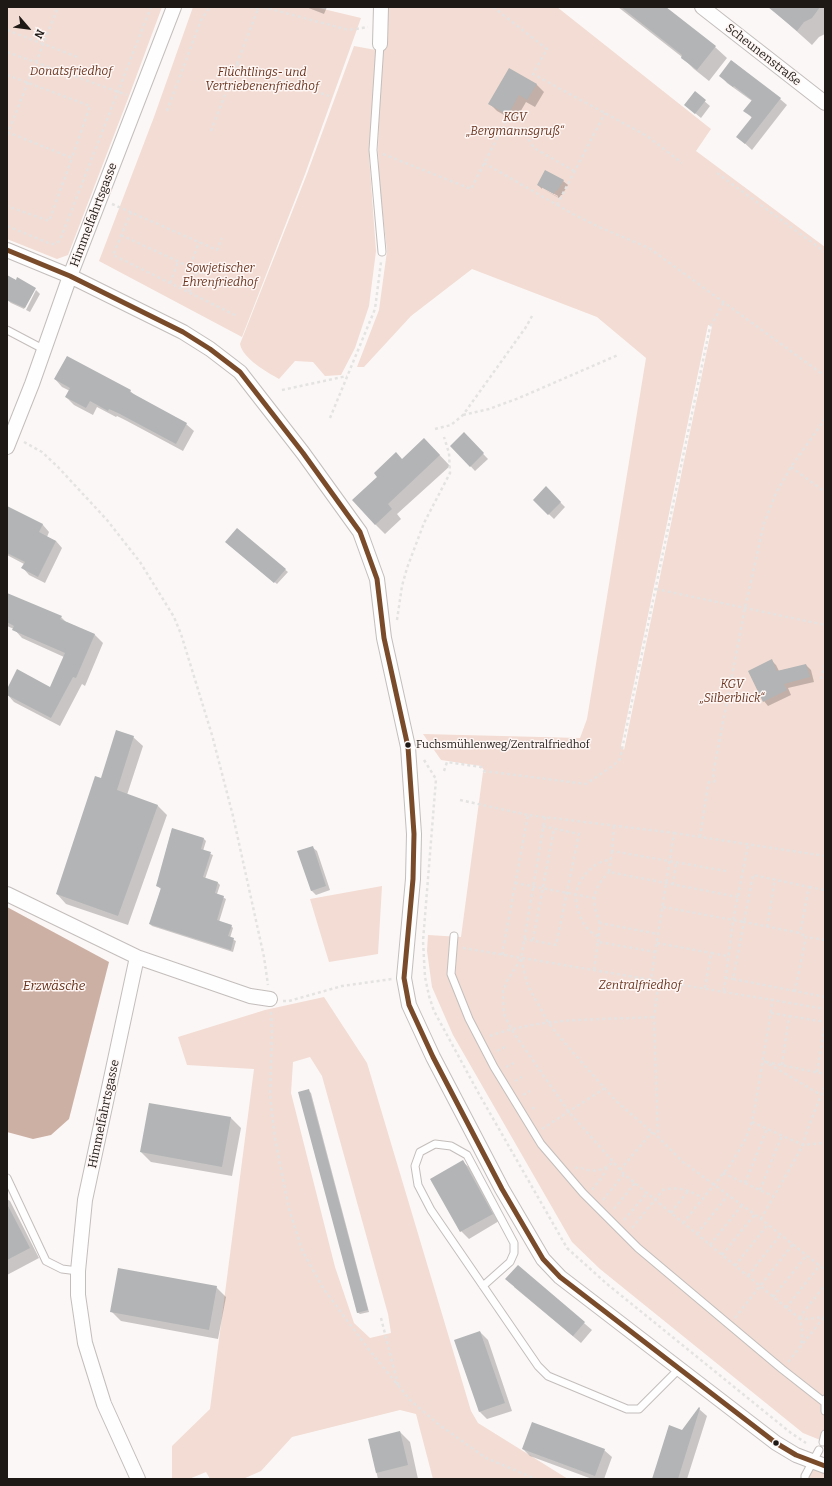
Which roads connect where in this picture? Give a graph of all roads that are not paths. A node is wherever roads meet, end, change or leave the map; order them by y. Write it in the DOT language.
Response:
graph roads {
  1 [pos="174,7"];
  2 [pos="381,7"];
  3 [pos="702,7"];
  4 [pos="380,44"];
  5 [pos="825,103"];
  6 [pos="7,250"];
  7 [pos="382,252"];
  8 [pos="70,276"];
  9 [pos="7,330"];
  10 [pos="45,350"];
  11 [pos="9,438"];
  12 [pos="7,894"];
  13 [pos="454,936"];
  14 [pos="137,957"];
  15 [pos="270,1000"];
  16 [pos="7,1178"];
  17 [pos="78,1271"];
  18 [pos="483,1286"];
  19 [pos="679,1369"];
  20 [pos="825,1401"];
  21 [pos="825,1411"];
  22 [pos="825,1434"];
  23 [pos="823,1442"];
  24 [pos="820,1450"];
  25 [pos="819,1464"];
  26 [pos="138,1479"];
  27 [pos="805,1479"];
  1 -- 8 [label="street, Himmelfahrtsgasse"];
  2 -- 4 [label="street"];
  3 -- 5 [label="street, Scheunenstraße"];
  4 -- 7 [label="lane"];
  6 -- 8 [label="street"];
  8 -- 10 [label="street, Himmelfahrtsgasse"];
  8 -- 19 [label="street"];
  9 -- 10 [label="lane"];
  10 -- 11 [label="street, Himmelfahrtsgasse"];
  12 -- 14 [label="street"];
  13 -- 20 [label="lane"];
  14 -- 15 [label="street"];
  14 -- 17 [label="street, Himmelfahrtsgasse"];
  16 -- 17 [label="lane"];
  17 -- 26 [label="street, Himmelfahrtsgasse"];
  18 -- 18 [label="lane"];
  18 -- 19 [label="lane"];
  19 -- 25 [label="street"];
  20 -- 21 [label="lane"];
  22 -- 23 [label="lane"];
  24 -- 25 [label="lane"];
  25 -- 27 [label="lane"];
}
